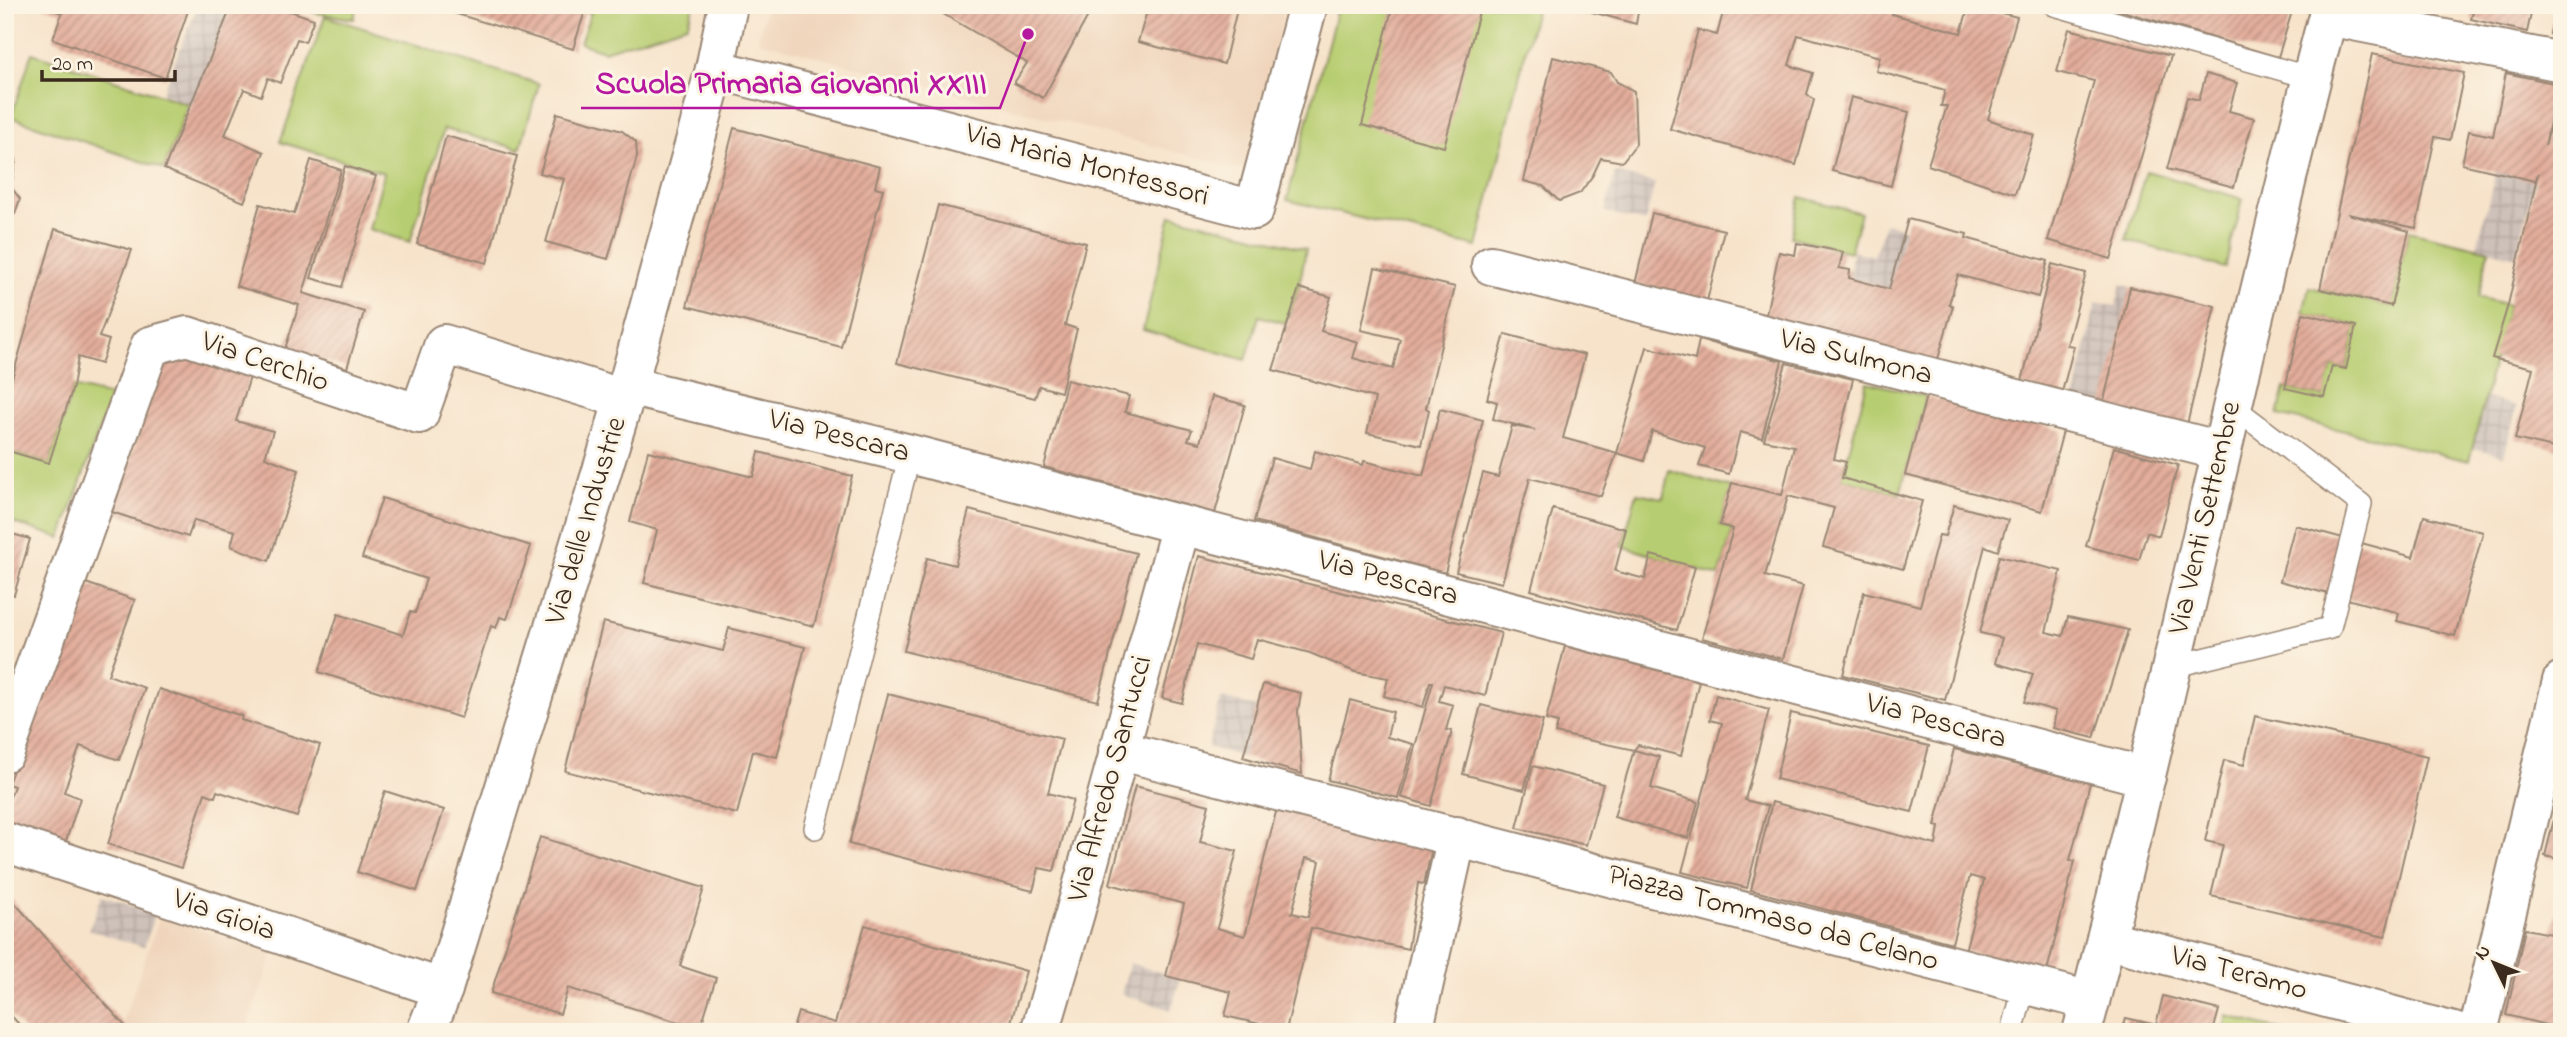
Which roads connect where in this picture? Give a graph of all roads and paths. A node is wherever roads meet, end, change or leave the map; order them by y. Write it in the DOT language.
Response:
graph roads {
  1 [pos="727,5"];
  2 [pos="1308,5"];
  3 [pos="2054,5"];
  4 [pos="2330,11"];
  5 [pos="2562,62"];
  6 [pos="715,69"];
  7 [pos="2311,78"];
  8 [pos="1491,265"];
  9 [pos="626,392"];
  10 [pos="2232,407"];
  11 [pos="2221,451"];
  12 [pos="910,454"];
  13 [pos="1181,525"];
  14 [pos="2171,667"];
  15 [pos="2562,681"];
  16 [pos="1118,750"];
  17 [pos="5,752"];
  18 [pos="2551,773"];
  19 [pos="2147,777"];
  20 [pos="816,828"];
  21 [pos="1457,836"];
  22 [pos="5,842"];
  23 [pos="2106,939"];
  24 [pos="2025,984"];
  25 [pos="443,989"];
  26 [pos="2086,1017"];
  27 [pos="432,1030"];
  28 [pos="1040,1032"];
  29 [pos="1413,1032"];
  30 [pos="2012,1032"];
  31 [pos="2454,1032"];
  32 [pos="2478,1032"];
  1 -- 6 [label="street, Via delle Industrie"];
  2 -- 6 [label="street, Via Maria Montessori"];
  3 -- 7 [label="lane"];
  4 -- 5 [label="street"];
  4 -- 7 [label="street, Via Venti Settembre"];
  6 -- 9 [label="street, Via delle Industrie"];
  7 -- 10 [label="street, Via Venti Settembre"];
  8 -- 11 [label="street, Via Sulmona"];
  9 -- 12 [label="street, Via Pescara"];
  9 -- 17 [label="street, Via Cerchio"];
  9 -- 25 [label="street, Via delle Industrie"];
  10 -- 11 [label="street, Via Venti Settembre"];
  10 -- 14 [label="lane"];
  11 -- 14 [label="street, Via Venti Settembre"];
  12 -- 13 [label="street, Via Pescara"];
  12 -- 20 [label="lane"];
  13 -- 16 [label="street, Via Alfredo Santucci"];
  13 -- 19 [label="street, Via Pescara"];
  14 -- 19 [label="street, Via Venti Settembre"];
  15 -- 18 [label="street"];
  16 -- 21 [label="street, Piazza Tommaso da Celano"];
  16 -- 28 [label="street, Via Alfredo Santucci"];
  18 -- 32 [label="street"];
  19 -- 23 [label="street, Via Venti Settembre"];
  21 -- 24 [label="street, Piazza Tommaso da Celano"];
  21 -- 29 [label="street"];
  22 -- 25 [label="street, Via Gioia"];
  23 -- 26 [label="street, Via Venti Settembre"];
  23 -- 31 [label="street, Via Teramo"];
  24 -- 26 [label="street, Piazza Tommaso da Celano"];
  24 -- 30 [label="lane"];
  25 -- 27 [label="street, Via delle Industrie"];
}
